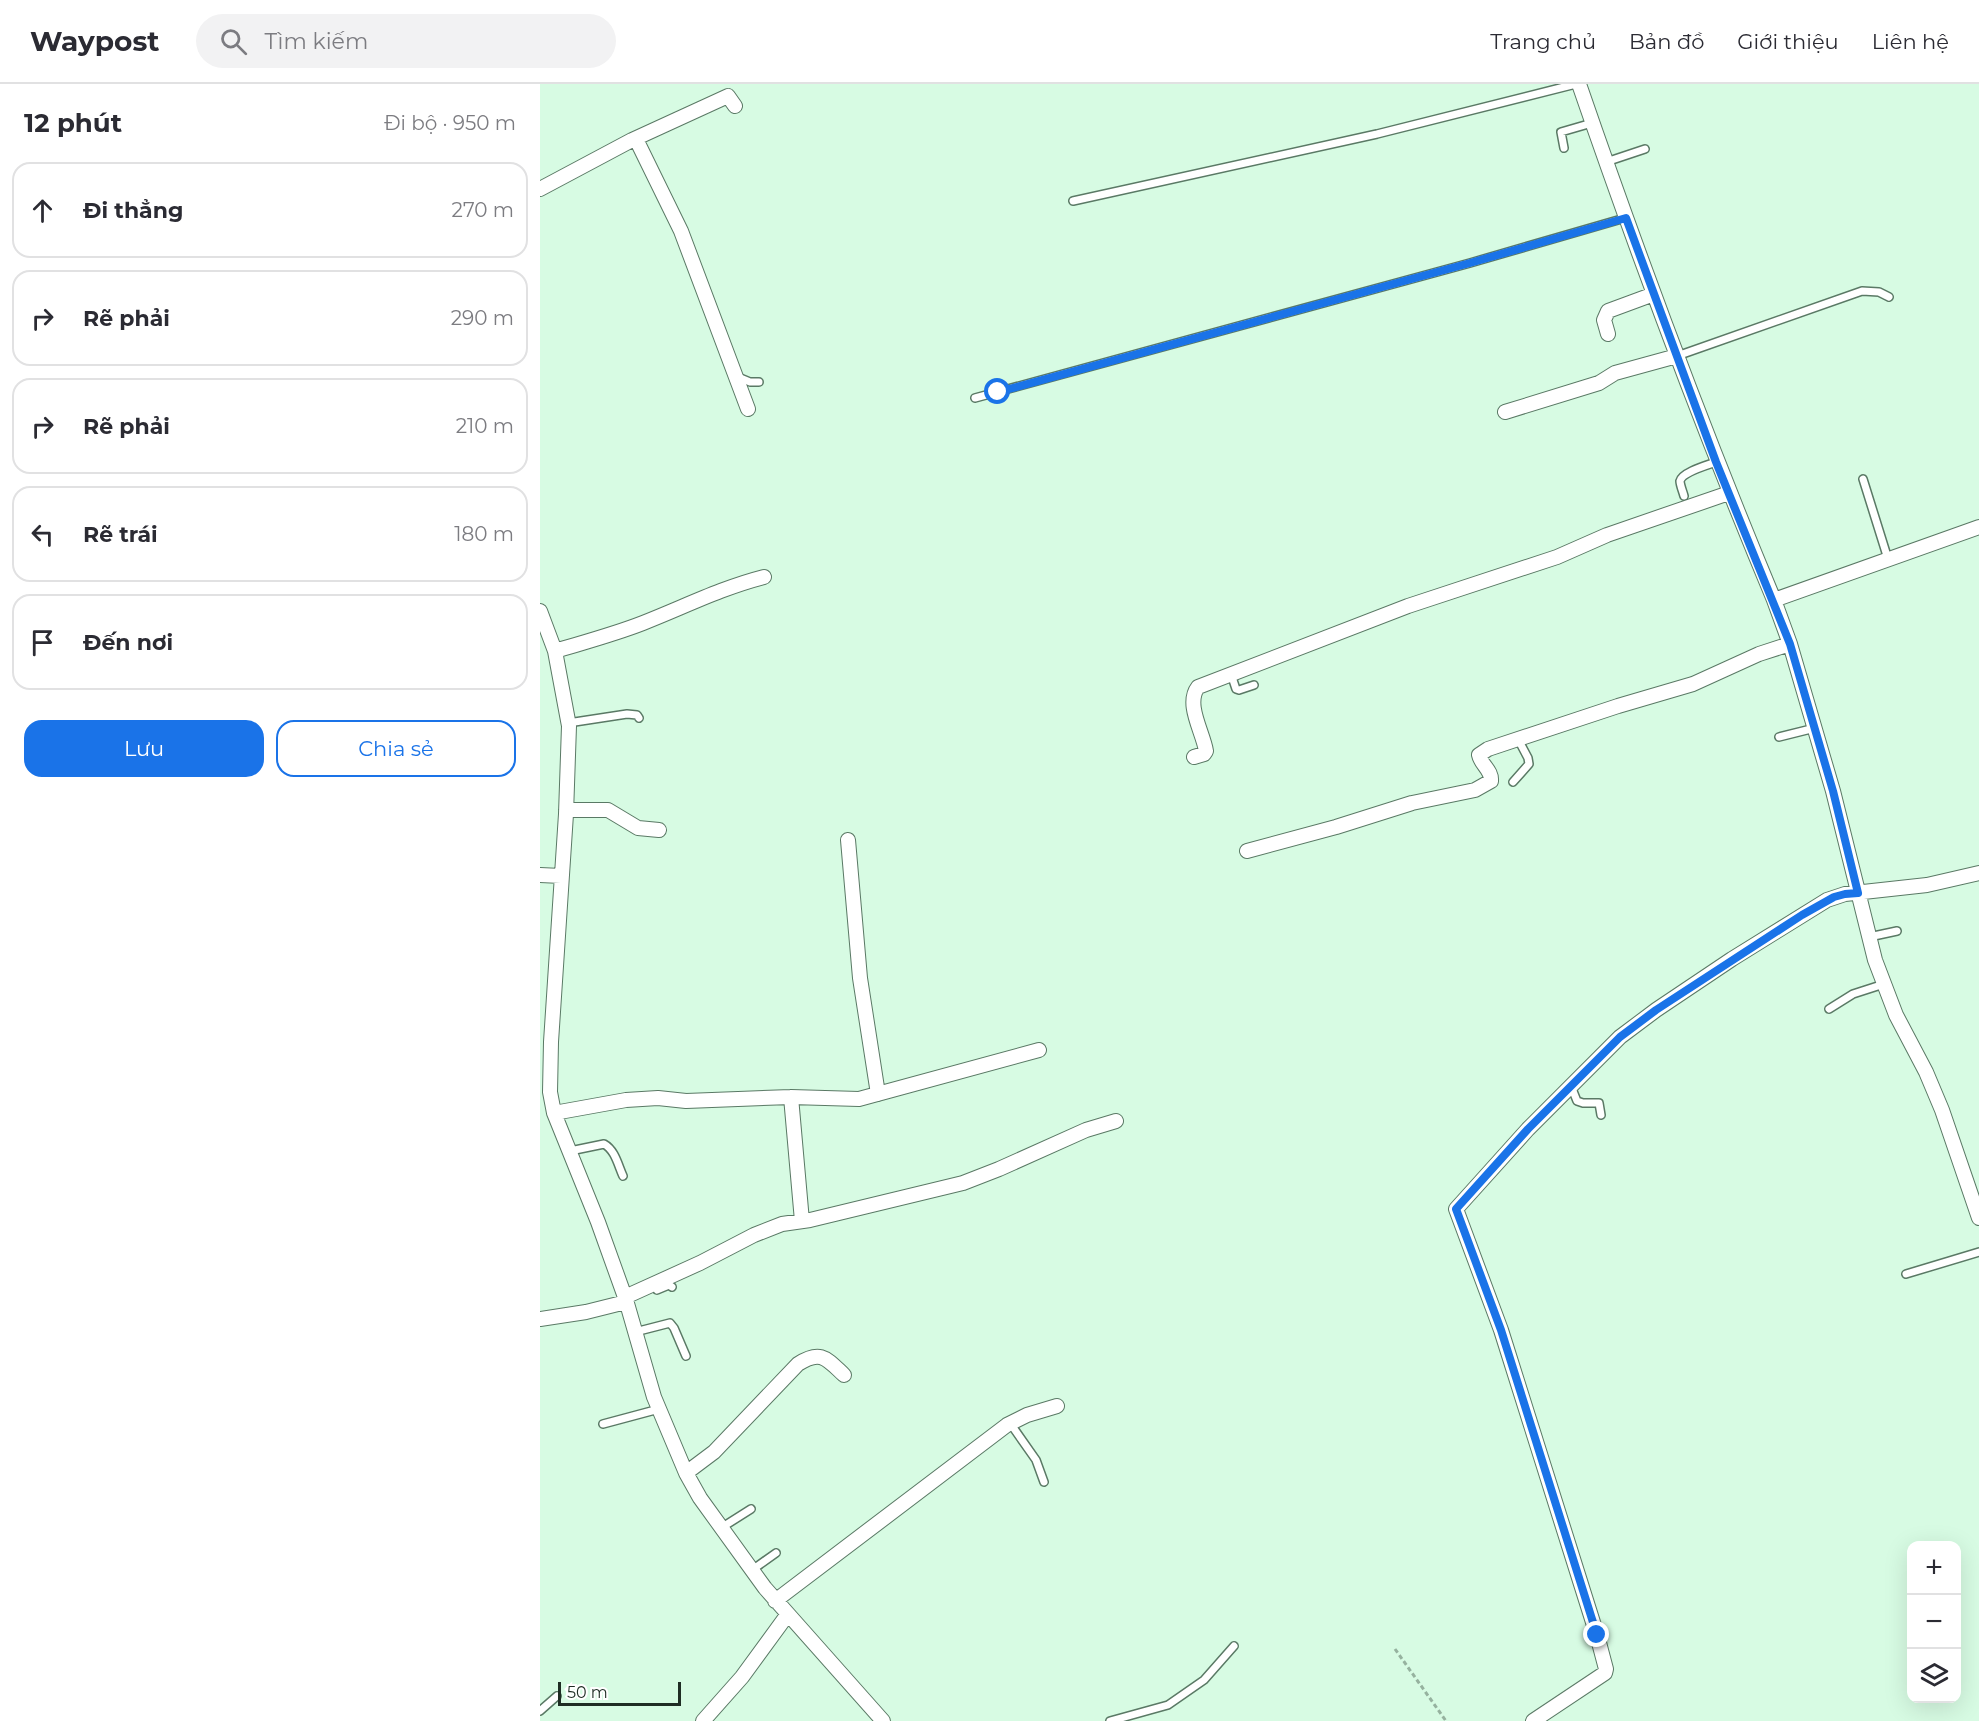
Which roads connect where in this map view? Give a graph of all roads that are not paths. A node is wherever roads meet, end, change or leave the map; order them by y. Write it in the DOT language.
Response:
graph roads {
  1 [pos="1578,84"];
  2 [pos="735,106"];
  3 [pos="1593,123"];
  4 [pos="636,139"];
  5 [pos="1564,148"];
  6 [pos="1645,149"];
  7 [pos="1606,162"];
  8 [pos="540,189"];
  9 [pos="1072,201"];
  10 [pos="1626,218"];
  11 [pos="1654,294"];
  12 [pos="1889,297"];
  13 [pos="1608,334"];
  14 [pos="1677,356"];
  15 [pos="736,376"];
  16 [pos="759,382"];
  17 [pos="975,398"];
  18 [pos="748,409"];
  19 [pos="1505,412"];
  20 [pos="1716,462"];
  21 [pos="1863,479"];
  22 [pos="1729,493"];
  23 [pos="1684,496"];
  24 [pos="1979,527"];
  25 [pos="1888,559"];
  26 [pos="764,577"];
  27 [pos="1774,600"];
  28 [pos="540,611"];
  29 [pos="1790,644"];
  30 [pos="555,651"];
  31 [pos="1231,674"];
  32 [pos="1254,685"];
  33 [pos="639,718"];
  34 [pos="568,723"];
  35 [pos="1815,728"];
  36 [pos="1779,737"];
  37 [pos="1518,739"];
  38 [pos="1194,757"];
  39 [pos="1513,782"];
  40 [pos="566,810"];
  41 [pos="659,830"];
  42 [pos="848,840"];
  43 [pos="1247,851"];
  44 [pos="1979,873"];
  45 [pos="540,875"];
  46 [pos="561,876"];
  47 [pos="1858,893"];
  48 [pos="1897,931"];
  49 [pos="1869,938"];
  50 [pos="1884,984"];
  51 [pos="1829,1009"];
  52 [pos="1039,1050"];
  53 [pos="1571,1086"];
  54 [pos="878,1094"];
  55 [pos="791,1097"];
  56 [pos="554,1113"];
  57 [pos="1601,1115"];
  58 [pos="1116,1121"];
  59 [pos="570,1151"];
  60 [pos="623,1176"];
  61 [pos="1978,1211"];
  62 [pos="802,1221"];
  63 [pos="1979,1252"];
  64 [pos="1906,1274"];
  65 [pos="672,1287"];
  66 [pos="626,1299"];
  67 [pos="540,1319"];
  68 [pos="635,1332"];
  69 [pos="686,1356"];
  70 [pos="844,1376"];
  71 [pos="1057,1406"];
  72 [pos="659,1409"];
  73 [pos="603,1424"];
  74 [pos="1010,1424"];
  75 [pos="686,1473"];
  76 [pos="1044,1482"];
  77 [pos="752,1509"];
  78 [pos="721,1528"];
  79 [pos="776,1553"];
  80 [pos="752,1570"];
  81 [pos="775,1601"];
  82 [pos="788,1614"];
  83 [pos="1234,1646"];
  84 [pos="557,1696"];
  85 [pos="540,1711"];
  86 [pos="703,1721"];
  87 [pos="883,1721"];
  88 [pos="1110,1721"];
  89 [pos="1533,1721"];
  1 -- 3 [label="street"];
  1 -- 9 [label="lane"];
  2 -- 4 [label="street"];
  3 -- 5 [label="lane"];
  3 -- 7 [label="street"];
  4 -- 8 [label="street"];
  4 -- 15 [label="street"];
  6 -- 7 [label="lane"];
  7 -- 10 [label="street"];
  10 -- 11 [label="street"];
  10 -- 17 [label="lane"];
  11 -- 13 [label="street"];
  11 -- 14 [label="street"];
  12 -- 14 [label="lane"];
  14 -- 19 [label="street"];
  14 -- 20 [label="street"];
  15 -- 16 [label="lane"];
  15 -- 18 [label="street"];
  20 -- 22 [label="street"];
  20 -- 23 [label="lane"];
  21 -- 25 [label="lane"];
  22 -- 27 [label="street"];
  22 -- 31 [label="street"];
  24 -- 25 [label="street"];
  25 -- 27 [label="street"];
  26 -- 30 [label="street"];
  27 -- 29 [label="street"];
  28 -- 30 [label="street"];
  29 -- 35 [label="street"];
  29 -- 37 [label="street"];
  30 -- 34 [label="street"];
  31 -- 32 [label="lane"];
  31 -- 38 [label="street"];
  33 -- 34 [label="lane"];
  34 -- 40 [label="street"];
  35 -- 36 [label="lane"];
  35 -- 47 [label="street"];
  37 -- 39 [label="lane"];
  37 -- 43 [label="street"];
  40 -- 41 [label="street"];
  40 -- 46 [label="street"];
  42 -- 54 [label="street"];
  44 -- 47 [label="street"];
  45 -- 46 [label="street"];
  46 -- 56 [label="street"];
  47 -- 49 [label="street"];
  47 -- 53 [label="street"];
  48 -- 49 [label="lane"];
  49 -- 50 [label="street"];
  50 -- 51 [label="lane"];
  50 -- 61 [label="street"];
  52 -- 54 [label="street"];
  53 -- 57 [label="lane"];
  53 -- 89 [label="street"];
  54 -- 55 [label="street"];
  55 -- 56 [label="street"];
  55 -- 62 [label="street"];
  56 -- 59 [label="street"];
  58 -- 62 [label="street"];
  59 -- 60 [label="lane"];
  59 -- 66 [label="street"];
  62 -- 66 [label="street"];
  63 -- 64 [label="lane"];
  65 -- 66 [label="lane"];
  66 -- 67 [label="street"];
  66 -- 68 [label="street"];
  68 -- 69 [label="lane"];
  68 -- 72 [label="street"];
  70 -- 75 [label="street"];
  71 -- 74 [label="street"];
  72 -- 73 [label="lane"];
  72 -- 75 [label="street"];
  74 -- 76 [label="lane"];
  74 -- 81 [label="street"];
  75 -- 78 [label="street"];
  77 -- 78 [label="lane"];
  78 -- 80 [label="street"];
  79 -- 80 [label="lane"];
  80 -- 81 [label="street"];
  81 -- 82 [label="street"];
  82 -- 86 [label="street"];
  82 -- 87 [label="street"];
  83 -- 88 [label="lane"];
  84 -- 85 [label="lane"];
}
